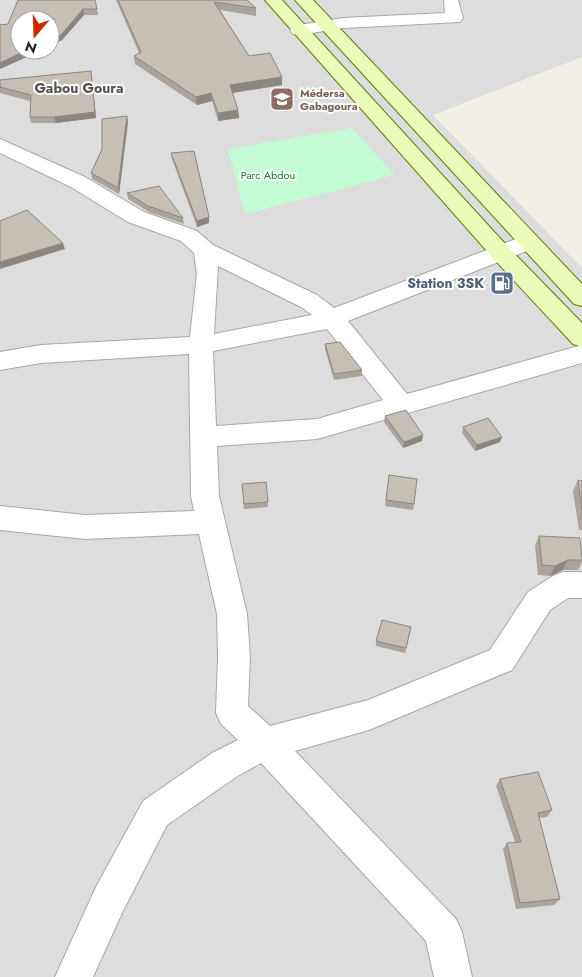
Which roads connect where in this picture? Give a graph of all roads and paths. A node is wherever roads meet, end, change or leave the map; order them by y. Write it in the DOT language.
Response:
graph roads {
  1 [pos="273,0"];
  2 [pos="302,0"];
  3 [pos="451,2"];
  4 [pos="330,26"];
  5 [pos="299,30"];
  6 [pos="398,101"];
  7 [pos="371,109"];
  8 [pos="0,145"];
  9 [pos="529,242"];
  10 [pos="205,250"];
  11 [pos="501,253"];
  12 [pos="582,298"];
  13 [pos="332,318"];
  14 [pos="582,338"];
  15 [pos="201,345"];
  16 [pos="582,354"];
  17 [pos="0,361"];
  18 [pos="401,405"];
  19 [pos="204,437"];
  20 [pos="0,518"];
  21 [pos="211,522"];
  22 [pos="582,585"];
  23 [pos="265,743"];
  24 [pos="74,977"];
  25 [pos="453,977"];
  1 -- 5 [label="main road"];
  2 -- 4 [label="main road"];
  3 -- 4 [label="street"];
  4 -- 5 [label="street"];
  4 -- 6 [label="main road"];
  5 -- 7 [label="main road"];
  6 -- 7 [label="main road"];
  6 -- 9 [label="main road"];
  7 -- 11 [label="main road"];
  8 -- 10 [label="street"];
  9 -- 11 [label="street"];
  9 -- 12 [label="main road"];
  10 -- 13 [label="street"];
  10 -- 15 [label="street"];
  11 -- 13 [label="street"];
  11 -- 14 [label="main road"];
  13 -- 15 [label="street"];
  13 -- 18 [label="street"];
  15 -- 17 [label="street"];
  15 -- 19 [label="street"];
  16 -- 18 [label="street"];
  18 -- 19 [label="street"];
  19 -- 21 [label="street"];
  20 -- 21 [label="street"];
  21 -- 23 [label="street"];
  22 -- 23 [label="street"];
  23 -- 24 [label="street"];
  23 -- 25 [label="street"];
}
